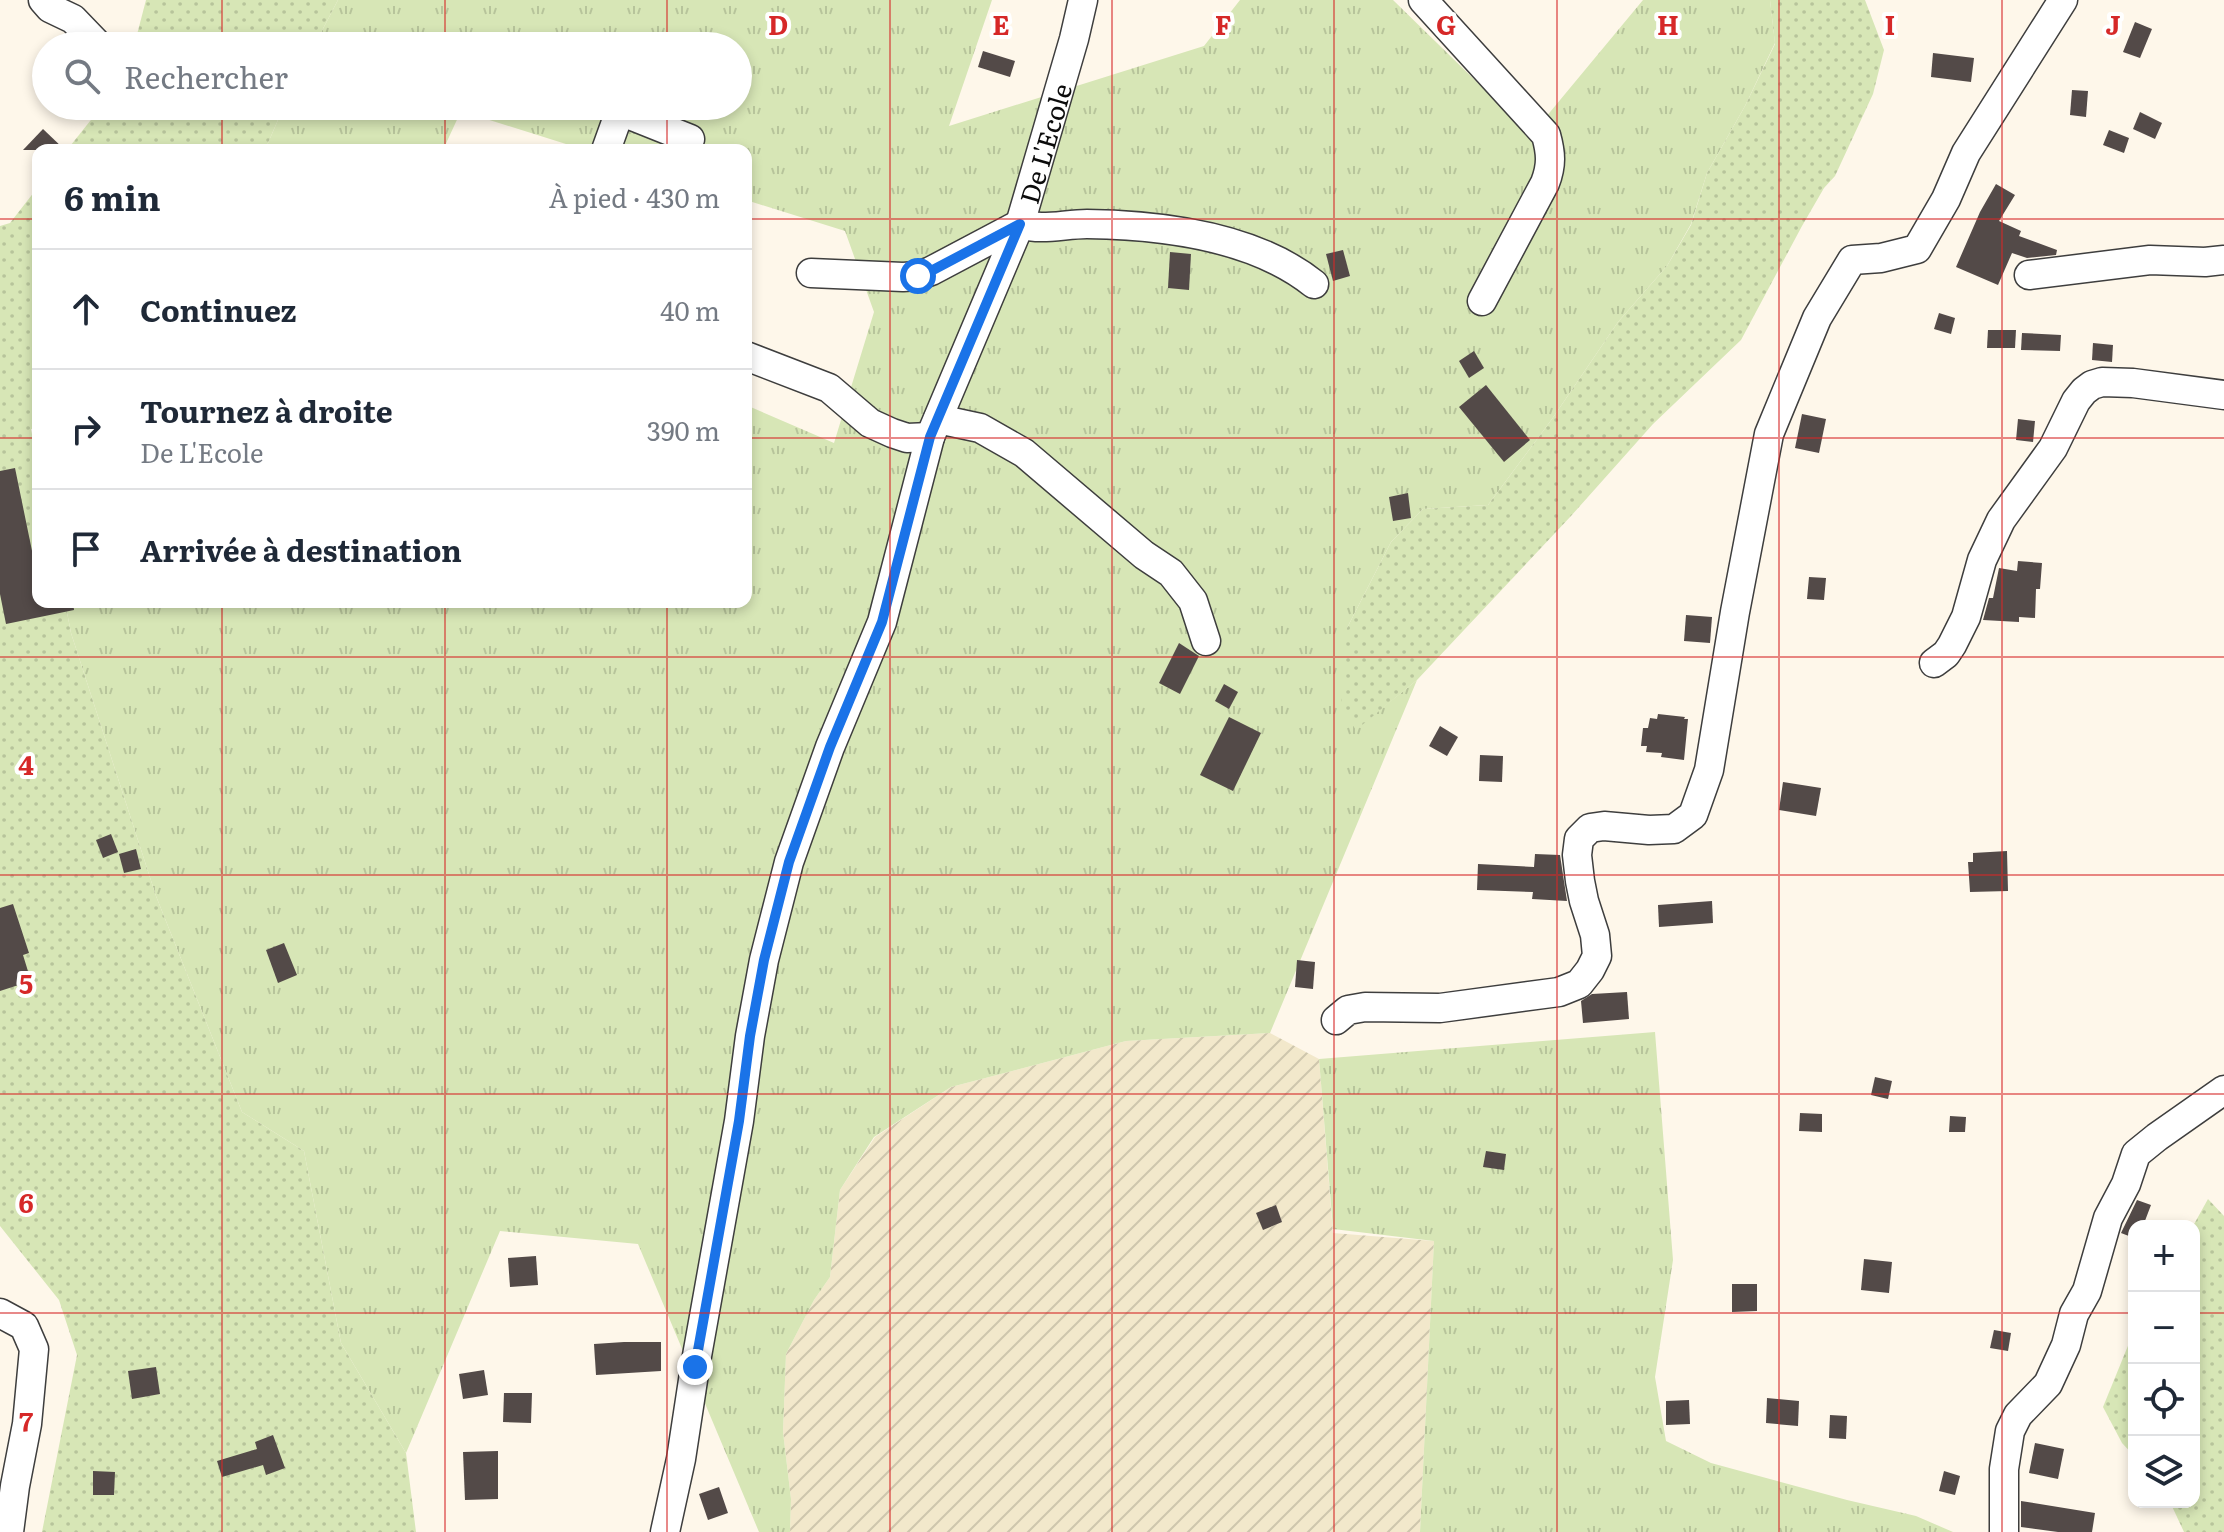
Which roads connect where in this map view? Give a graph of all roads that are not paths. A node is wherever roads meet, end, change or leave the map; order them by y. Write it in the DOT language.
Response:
graph roads {
  1 [pos="43,0"];
  2 [pos="1083,0"];
  3 [pos="1423,0"];
  4 [pos="2063,0"];
  5 [pos="86,32"];
  6 [pos="617,120"];
  7 [pos="642,120"];
  8 [pos="608,144"];
  9 [pos="687,144"];
  10 [pos="1020,224"];
  11 [pos="2224,260"];
  12 [pos="811,273"];
  13 [pos="2029,275"];
  14 [pos="1314,284"];
  15 [pos="1482,301"];
  16 [pos="752,358"];
  17 [pos="2223,395"];
  18 [pos="934,428"];
  19 [pos="1206,641"];
  20 [pos="1934,663"];
  21 [pos="1336,1020"];
  22 [pos="2224,1090"];
  23 [pos="0,1313"];
  24 [pos="9,1532"];
  25 [pos="665,1532"];
  26 [pos="2004,1532"];
  1 -- 5 [label="street"];
  2 -- 10 [label="street, De L'Ecole"];
  3 -- 15 [label="street"];
  4 -- 21 [label="street"];
  6 -- 8 [label="street"];
  7 -- 9 [label="street"];
  10 -- 12 [label="street"];
  10 -- 14 [label="street"];
  10 -- 18 [label="street, De L'Ecole"];
  11 -- 13 [label="street"];
  16 -- 18 [label="street"];
  17 -- 20 [label="street"];
  18 -- 19 [label="street"];
  18 -- 25 [label="street, De L'Ecole"];
  22 -- 26 [label="street"];
  23 -- 24 [label="street"];
}
